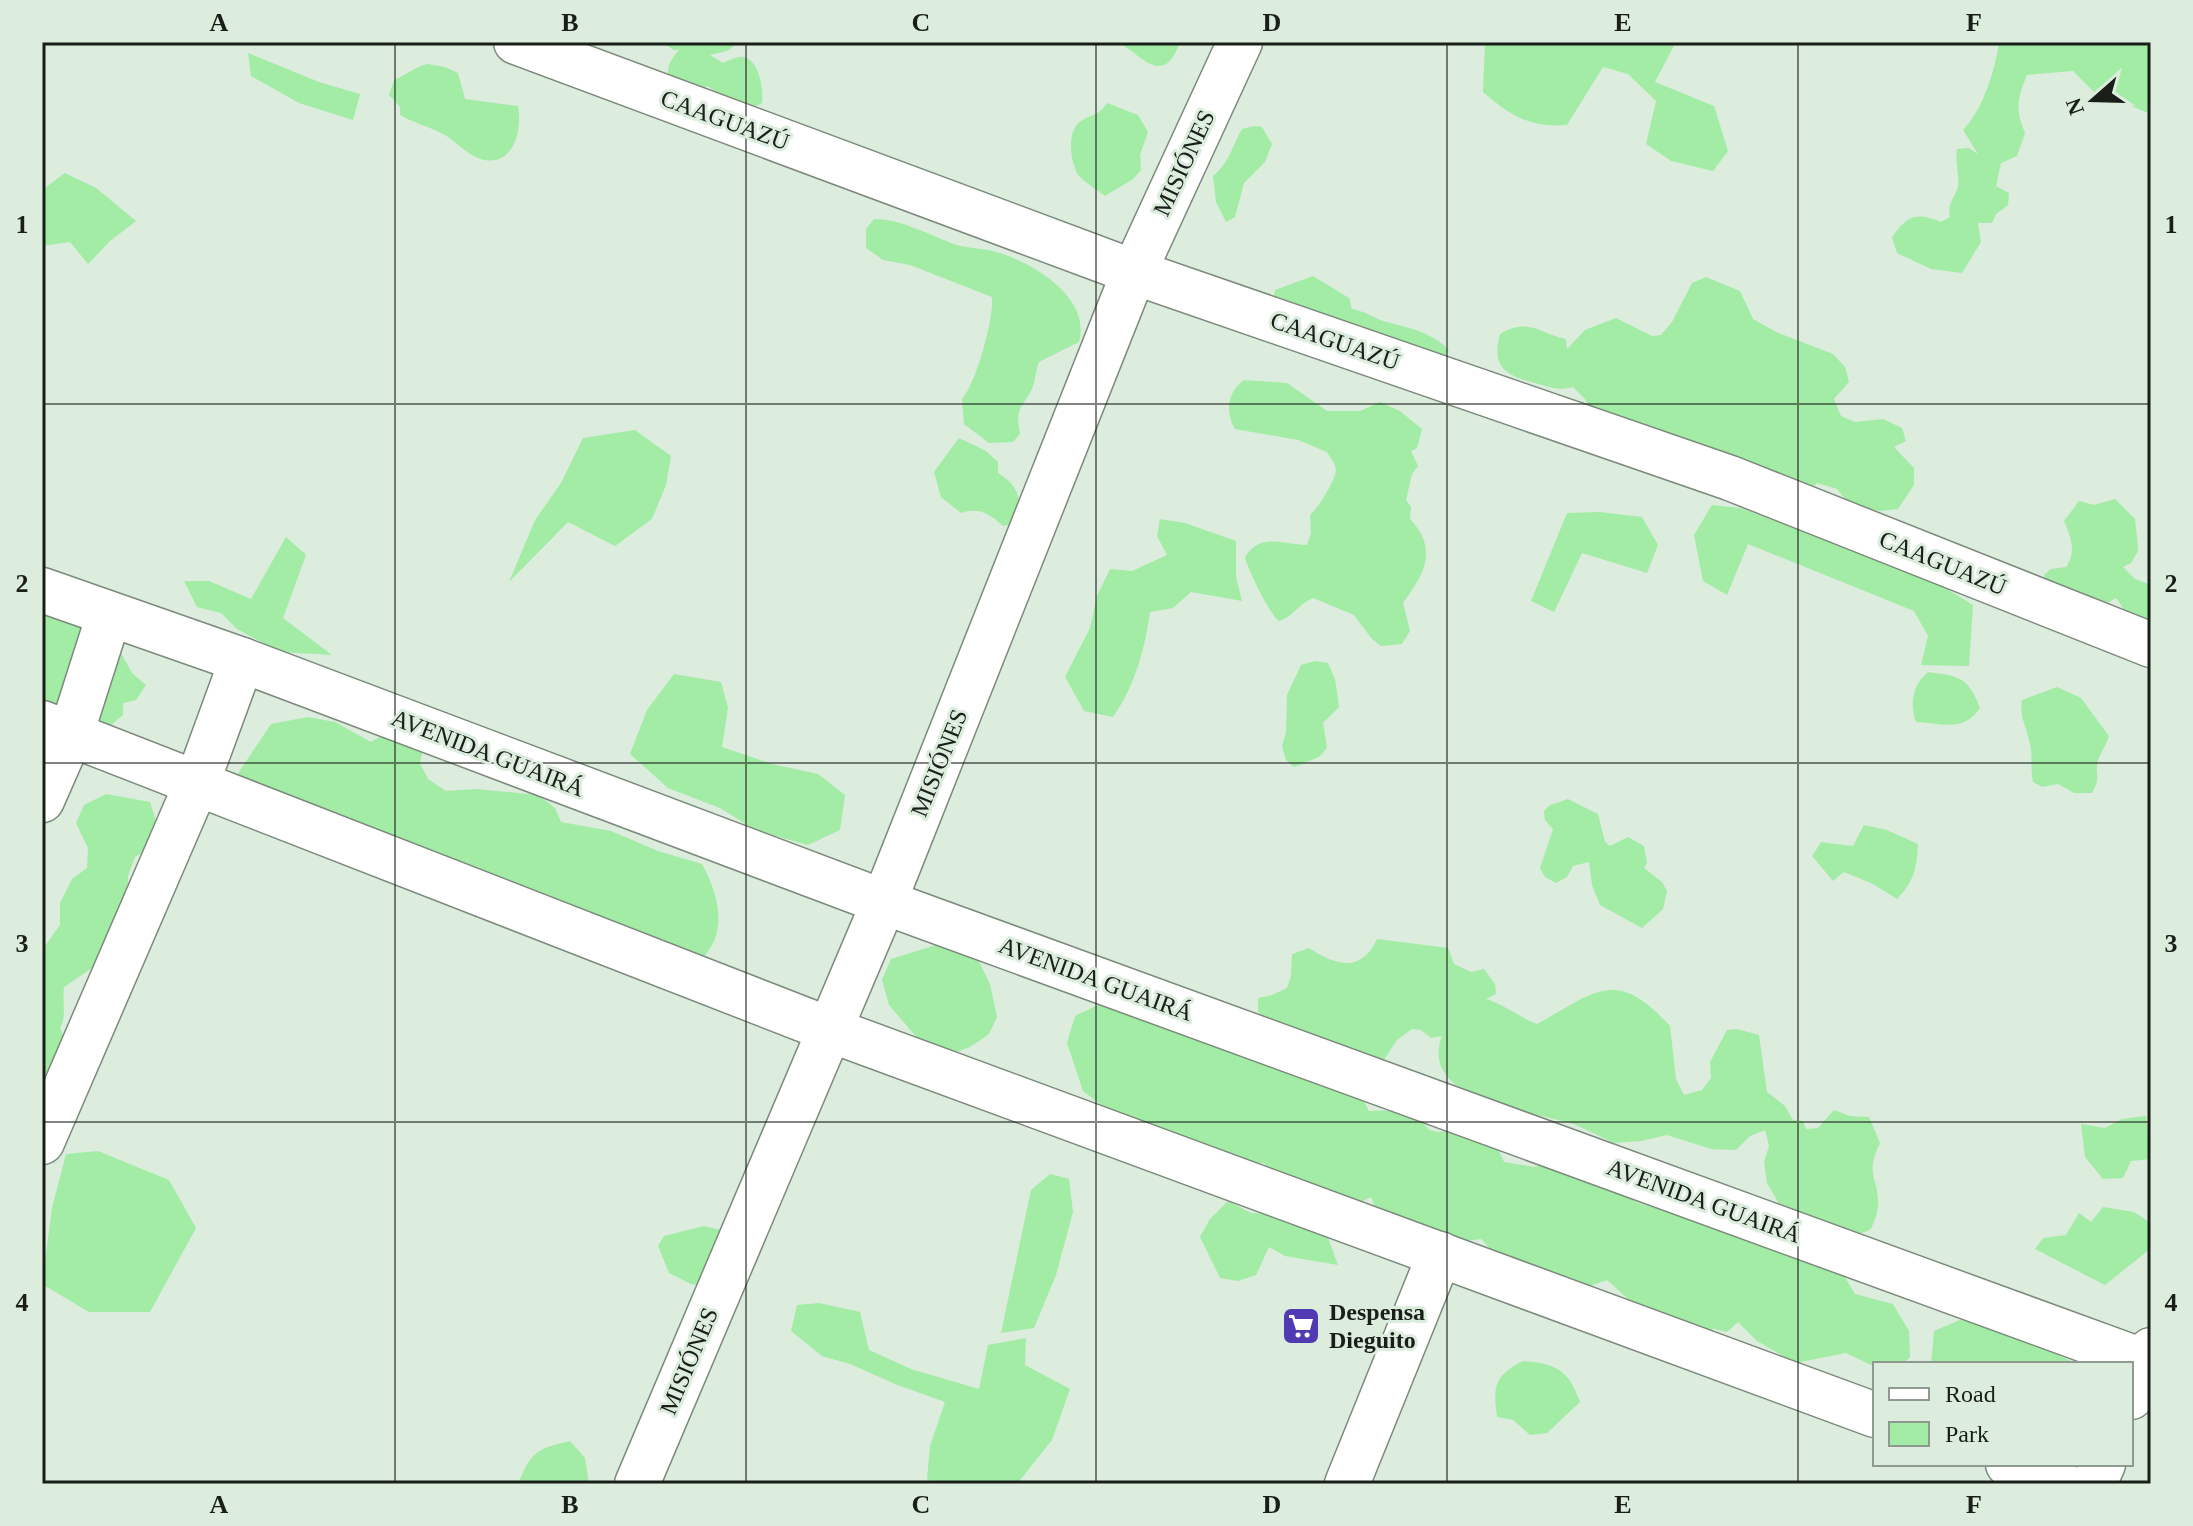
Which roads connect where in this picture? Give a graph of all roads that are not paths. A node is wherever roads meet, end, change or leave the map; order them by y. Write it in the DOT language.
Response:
graph roads {
  1 [pos="516,42"];
  2 [pos="1240,42"];
  3 [pos="1134,272"];
  4 [pos="42,590"];
  5 [pos="109,615"];
  6 [pos="2151,645"];
  7 [pos="242,660"];
  8 [pos="56,729"];
  9 [pos="197,783"];
  10 [pos="42,800"];
  11 [pos="884,902"];
  12 [pos="828,1029"];
  13 [pos="42,1142"];
  14 [pos="1440,1254"];
  15 [pos="2129,1362"];
  16 [pos="1873,1414"];
  17 [pos="2013,1466"];
  18 [pos="637,1484"];
  19 [pos="1347,1484"];
  20 [pos="2062,1484"];
  1 -- 3 [label="street, CAAGUAZÚ"];
  2 -- 3 [label="street, MISIÓNES"];
  3 -- 6 [label="street, CAAGUAZÚ"];
  3 -- 11 [label="street, MISIÓNES"];
  4 -- 5 [label="street, AVENIDA GUAIRÁ"];
  5 -- 7 [label="street, AVENIDA GUAIRÁ"];
  5 -- 8 [label="street"];
  7 -- 9 [label="street"];
  7 -- 11 [label="street, AVENIDA GUAIRÁ"];
  8 -- 9 [label="street"];
  8 -- 10 [label="street"];
  9 -- 12 [label="street"];
  9 -- 13 [label="street"];
  11 -- 12 [label="street, MISIÓNES"];
  11 -- 15 [label="street, AVENIDA GUAIRÁ"];
  12 -- 14 [label="street"];
  12 -- 18 [label="street, MISIÓNES"];
  14 -- 16 [label="street"];
  14 -- 19 [label="street"];
  17 -- 20 [label="street"];
}
